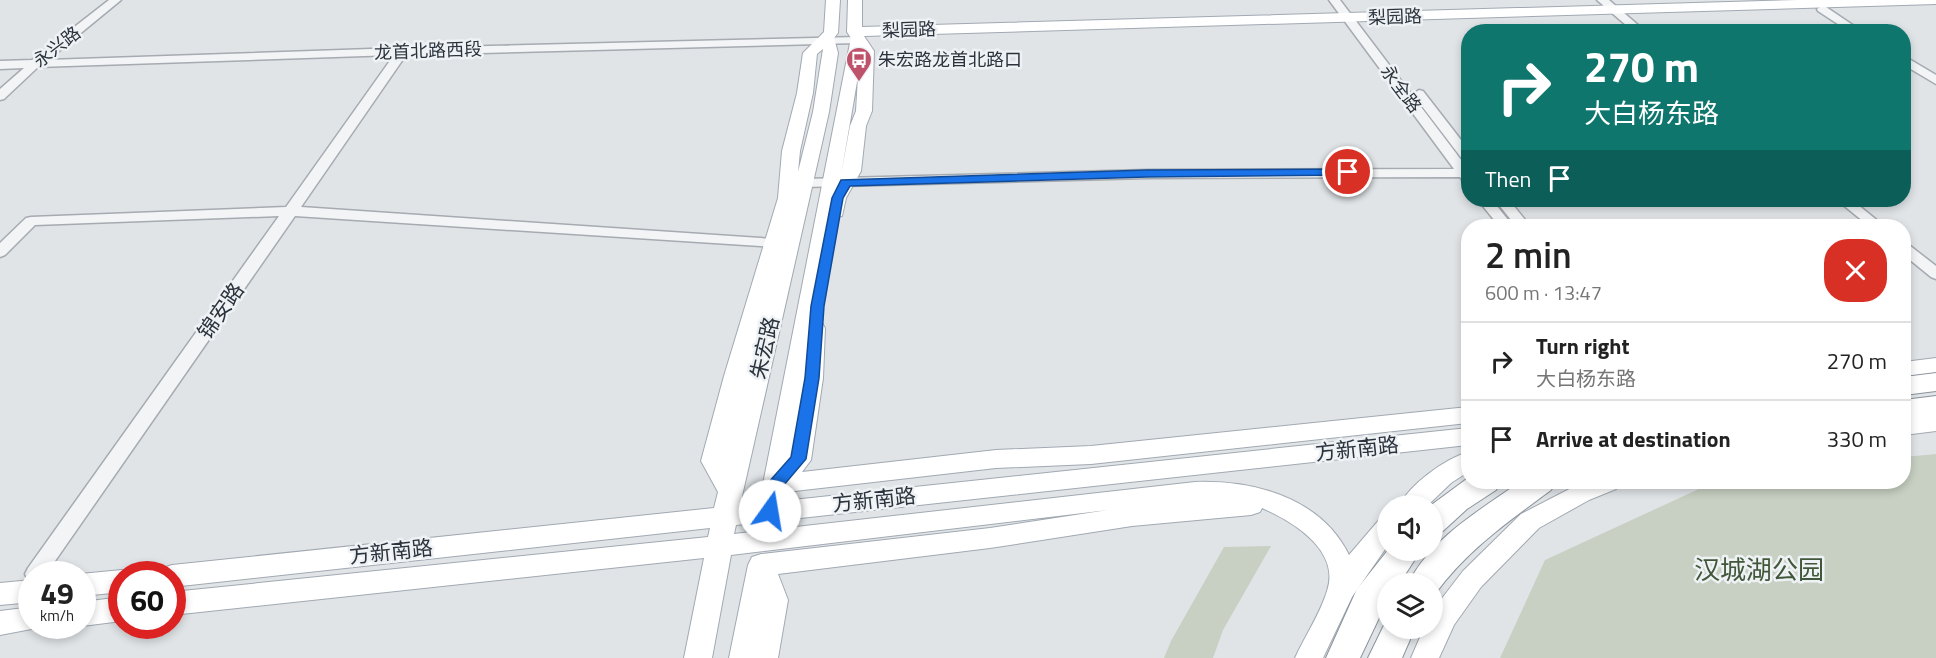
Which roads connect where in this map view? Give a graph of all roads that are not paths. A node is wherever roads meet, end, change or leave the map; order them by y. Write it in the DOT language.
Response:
graph roads {
  1 [pos="116,0"];
  2 [pos="833,0"];
  3 [pos="855,0"];
  4 [pos="868,0"];
  5 [pos="1334,0"];
  6 [pos="1345,0"];
  7 [pos="1602,0"];
  8 [pos="1936,0"];
  9 [pos="1936,5"];
  10 [pos="1821,9"];
  11 [pos="1618,13"];
  12 [pos="1356,21"];
  13 [pos="1631,24"];
  14 [pos="1845,24"];
  15 [pos="855,33"];
  16 [pos="829,36"];
  17 [pos="405,50"];
  18 [pos="0,60"];
  19 [pos="39,62"];
  20 [pos="1911,64"];
  21 [pos="0,65"];
  22 [pos="1936,80"];
  23 [pos="0,96"];
  24 [pos="1461,149"];
  25 [pos="1461,166"];
  26 [pos="1461,174"];
  27 [pos="796,180"];
  28 [pos="838,183"];
  29 [pos="1491,207"];
  30 [pos="1508,207"];
  31 [pos="1853,207"];
  32 [pos="292,211"];
  33 [pos="1500,219"];
  34 [pos="1517,219"];
  35 [pos="1868,219"];
  36 [pos="774,243"];
  37 [pos="0,252"];
  38 [pos="1911,254"];
  39 [pos="1936,274"];
  40 [pos="1936,365"];
  41 [pos="1911,368"];
  42 [pos="1936,382"];
  43 [pos="1911,385"];
  44 [pos="1936,406"];
  45 [pos="1911,409"];
  46 [pos="1461,416"];
  47 [pos="1936,423"];
  48 [pos="1911,426"];
  49 [pos="1461,438"];
  50 [pos="1461,465"];
  51 [pos="775,484"];
  52 [pos="1475,489"];
  53 [pos="1531,489"];
  54 [pos="1590,489"];
  55 [pos="1422,495"];
  56 [pos="728,504"];
  57 [pos="770,511"];
  58 [pos="1443,512"];
  59 [pos="1377,542"];
  60 [pos="719,547"];
  61 [pos="763,553"];
  62 [pos="42,561"];
  63 [pos="1398,561"];
  64 [pos="1432,573"];
  65 [pos="186,574"];
  66 [pos="1341,592"];
  67 [pos="18,596"];
  68 [pos="186,603"];
  69 [pos="18,621"];
  70 [pos="1,623"];
  71 [pos="1394,639"];
  72 [pos="698,658"];
  73 [pos="743,658"];
  74 [pos="764,658"];
  75 [pos="1309,658"];
  76 [pos="1344,658"];
  77 [pos="1386,658"];
  78 [pos="1425,658"];
  1 -- 19 [label="street, 永兴路"];
  2 -- 16 [label="main road, 朱宏路"];
  3 -- 15 [label="main road"];
  4 -- 15 [label="main road"];
  5 -- 12 [label="street, 永全路"];
  6 -- 12 [label="street, 永全路"];
  7 -- 11 [label="street"];
  8 -- 11 [label="main road, 梨园路"];
  9 -- 10 [label="main road, 梨园路"];
  10 -- 11 [label="main road, 梨园路"];
  10 -- 14 [label="street"];
  11 -- 12 [label="main road, 梨园路"];
  11 -- 13 [label="street"];
  12 -- 15 [label="main road, 梨园路"];
  12 -- 24 [label="street, 永全路"];
  12 -- 25 [label="street, 永全路"];
  15 -- 16 [label="street, 龙首北路西段"];
  15 -- 28 [label="main road, 朱宏路"];
  16 -- 17 [label="street, 龙首北路西段"];
  16 -- 27 [label="main road, 朱宏路"];
  17 -- 19 [label="street, 龙首北路西段"];
  17 -- 32 [label="street, 锦安路"];
  18 -- 19 [label="street, 龙首北路西段"];
  19 -- 21 [label="street, 龙首北路西段"];
  19 -- 23 [label="street, 永兴路"];
  20 -- 22 [label="street"];
  26 -- 28 [label="street"];
  27 -- 28 [label="street"];
  27 -- 36 [label="main road"];
  27 -- 56 [label="main road, 朱宏路"];
  28 -- 51 [label="main road, 朱宏路"];
  29 -- 33 [label="street"];
  30 -- 34 [label="street"];
  31 -- 35 [label="street"];
  32 -- 36 [label="street"];
  32 -- 37 [label="street"];
  32 -- 62 [label="street, 锦安路"];
  36 -- 56 [label="main road"];
  38 -- 39 [label="street"];
  40 -- 41 [label="main road"];
  42 -- 43 [label="highway"];
  44 -- 45 [label="highway"];
  46 -- 51 [label="main road"];
  47 -- 48 [label="main road"];
  49 -- 57 [label="main road, 方新南路"];
  50 -- 55 [label="main road"];
  51 -- 57 [label="main road, 朱宏路"];
  52 -- 58 [label="highway"];
  53 -- 64 [label="highway"];
  54 -- 78 [label="main road"];
  56 -- 57 [label="main road, 方新南路"];
  56 -- 60 [label="main road, 朱宏路"];
  56 -- 65 [label="main road, 方新南路"];
  57 -- 61 [label="main road, 朱宏路"];
  59 -- 66 [label="main road"];
  60 -- 61 [label="main road, 方新南路"];
  60 -- 68 [label="main road, 方新南路"];
  60 -- 72 [label="main road, 朱宏路"];
  61 -- 66 [label="main road, 方新南路"];
  61 -- 73 [label="main road, 朱宏路"];
  61 -- 74 [label="main road"];
  63 -- 76 [label="highway"];
  66 -- 75 [label="main road"];
  67 -- 70 [label="street, 锦安路"];
  69 -- 70 [label="main road"];
  71 -- 77 [label="highway"];
}
